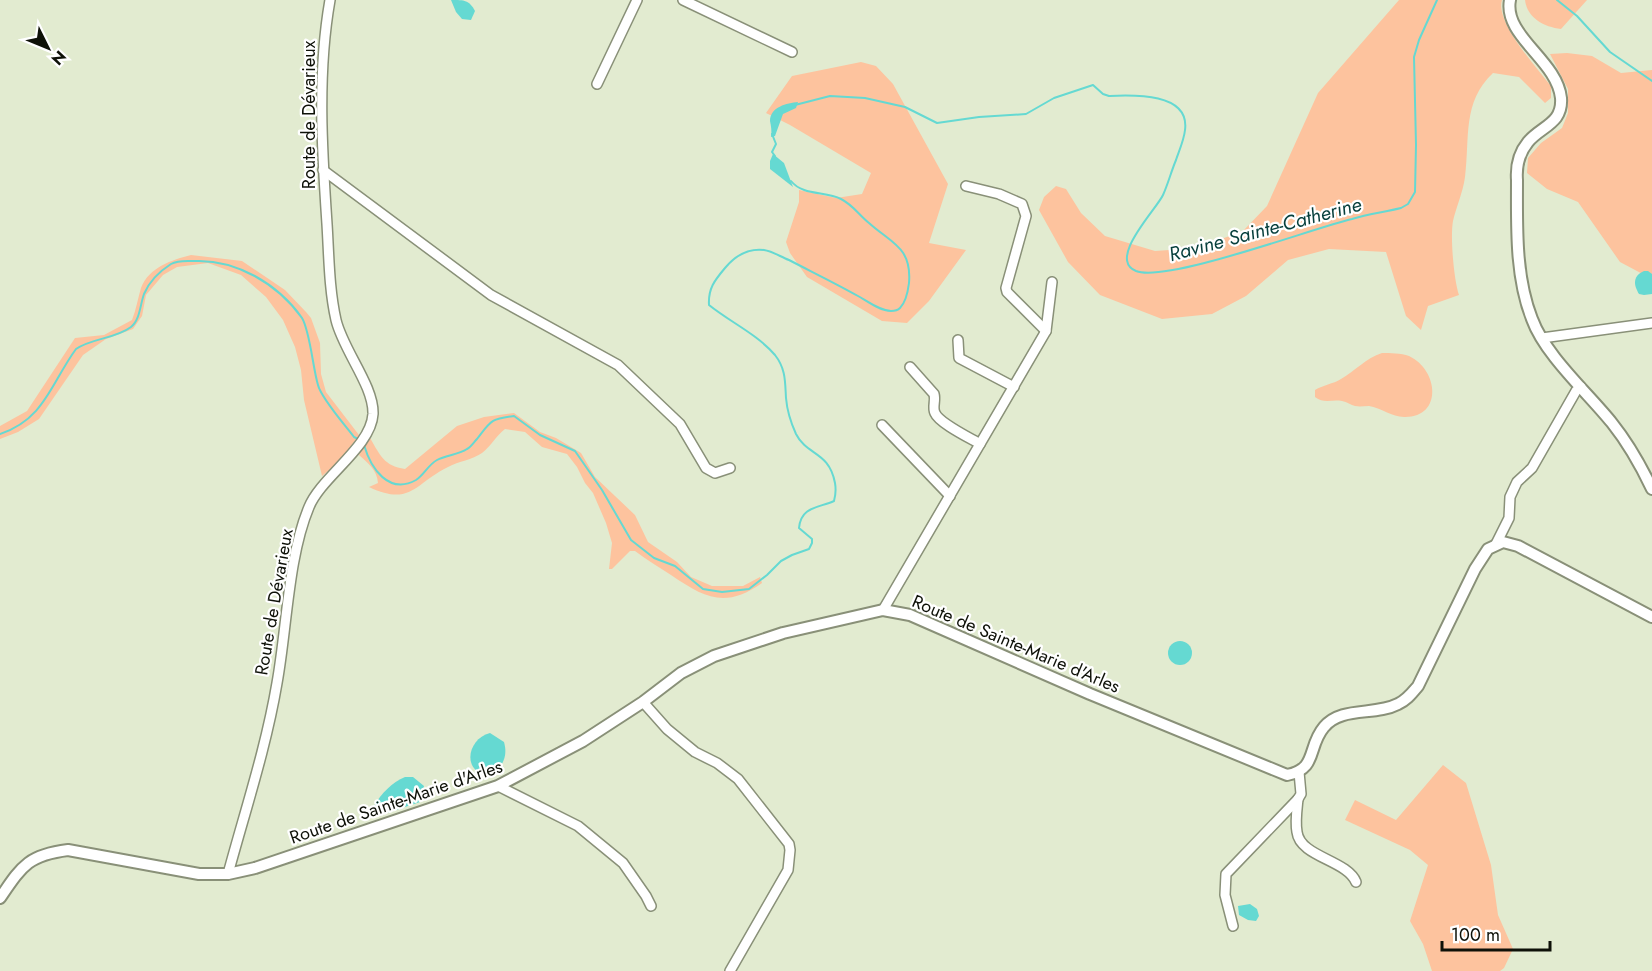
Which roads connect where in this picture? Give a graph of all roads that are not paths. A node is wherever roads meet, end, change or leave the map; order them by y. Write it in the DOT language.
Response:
graph roads {
  1 [pos="330,0"];
  2 [pos="637,0"];
  3 [pos="683,0"];
  4 [pos="1510,0"];
  5 [pos="792,52"];
  6 [pos="597,84"];
  7 [pos="323,170"];
  8 [pos="966,186"];
  9 [pos="1052,282"];
  10 [pos="1652,323"];
  11 [pos="1046,331"];
  12 [pos="1542,338"];
  13 [pos="958,340"];
  14 [pos="910,367"];
  15 [pos="1014,387"];
  16 [pos="1581,387"];
  17 [pos="882,425"];
  18 [pos="980,444"];
  19 [pos="730,468"];
  20 [pos="1652,489"];
  21 [pos="950,496"];
  22 [pos="1496,544"];
  23 [pos="883,610"];
  24 [pos="1652,617"];
  25 [pos="643,702"];
  26 [pos="1299,772"];
  27 [pos="498,786"];
  28 [pos="1298,799"];
  29 [pos="228,874"];
  30 [pos="1356,882"];
  31 [pos="0,898"];
  32 [pos="651,906"];
  33 [pos="1233,926"];
  34 [pos="730,971"];
  1 -- 7 [label="street, Route de Dévarieux"];
  2 -- 6 [label="street"];
  3 -- 5 [label="street"];
  4 -- 12 [label="main road"];
  7 -- 19 [label="street"];
  7 -- 29 [label="street, Route de Dévarieux"];
  8 -- 11 [label="street"];
  9 -- 11 [label="street"];
  10 -- 12 [label="street"];
  11 -- 15 [label="street"];
  12 -- 16 [label="main road"];
  13 -- 15 [label="street"];
  14 -- 18 [label="street"];
  15 -- 18 [label="street"];
  16 -- 20 [label="main road"];
  16 -- 22 [label="street"];
  17 -- 21 [label="street"];
  18 -- 21 [label="street"];
  21 -- 23 [label="street"];
  22 -- 24 [label="main road"];
  22 -- 26 [label="main road"];
  23 -- 25 [label="main road, Route de Sainte-Marie d'Arles"];
  23 -- 26 [label="main road, Route de Sainte-Marie d'Arles"];
  25 -- 27 [label="main road, Route de Sainte-Marie d'Arles"];
  25 -- 34 [label="street"];
  26 -- 28 [label="street"];
  27 -- 29 [label="main road, Route de Sainte-Marie d'Arles"];
  27 -- 32 [label="street"];
  28 -- 30 [label="street"];
  28 -- 33 [label="street"];
  29 -- 31 [label="main road, Route de Sainte-Marie d'Arles"];
}
